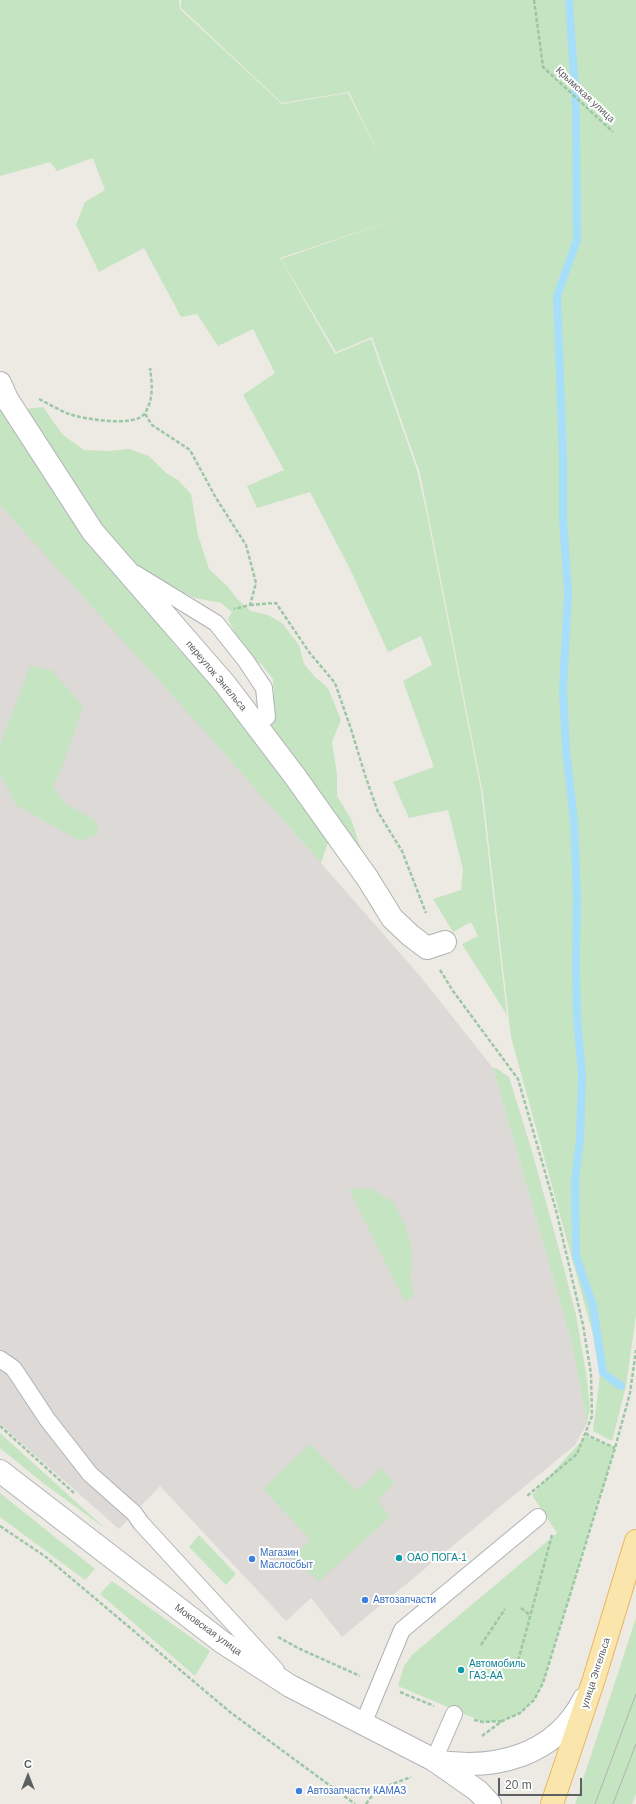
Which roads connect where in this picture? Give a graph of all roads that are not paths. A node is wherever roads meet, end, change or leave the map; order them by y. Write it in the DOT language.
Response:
graph roads {
  1 [pos="0,383"];
  2 [pos="117,560"];
  3 [pos="255,723"];
  4 [pos="436,945"];
  5 [pos="0,1359"];
  6 [pos="0,1471"];
  7 [pos="538,1517"];
  8 [pos="636,1541"];
  9 [pos="594,1679"];
  10 [pos="290,1686"];
  11 [pos="454,1714"];
  12 [pos="363,1724"];
  13 [pos="437,1763"];
  14 [pos="490,1804"];
  15 [pos="552,1804"];
  1 -- 2 [label="street, переулок Энгельса"];
  2 -- 3 [label="street, переулок Энгельса"];
  2 -- 3 [label="lane"];
  3 -- 4 [label="street, переулок Энгельса"];
  5 -- 10 [label="lane"];
  6 -- 10 [label="street, Моковская улица"];
  7 -- 12 [label="lane"];
  8 -- 9 [label="main road, улица Энгельса"];
  9 -- 13 [label="street"];
  9 -- 15 [label="main road, улица Энгельса"];
  10 -- 12 [label="street, Моковская улица"];
  11 -- 13 [label="lane"];
  12 -- 13 [label="street, Моковская улица"];
  13 -- 14 [label="street"];
}
